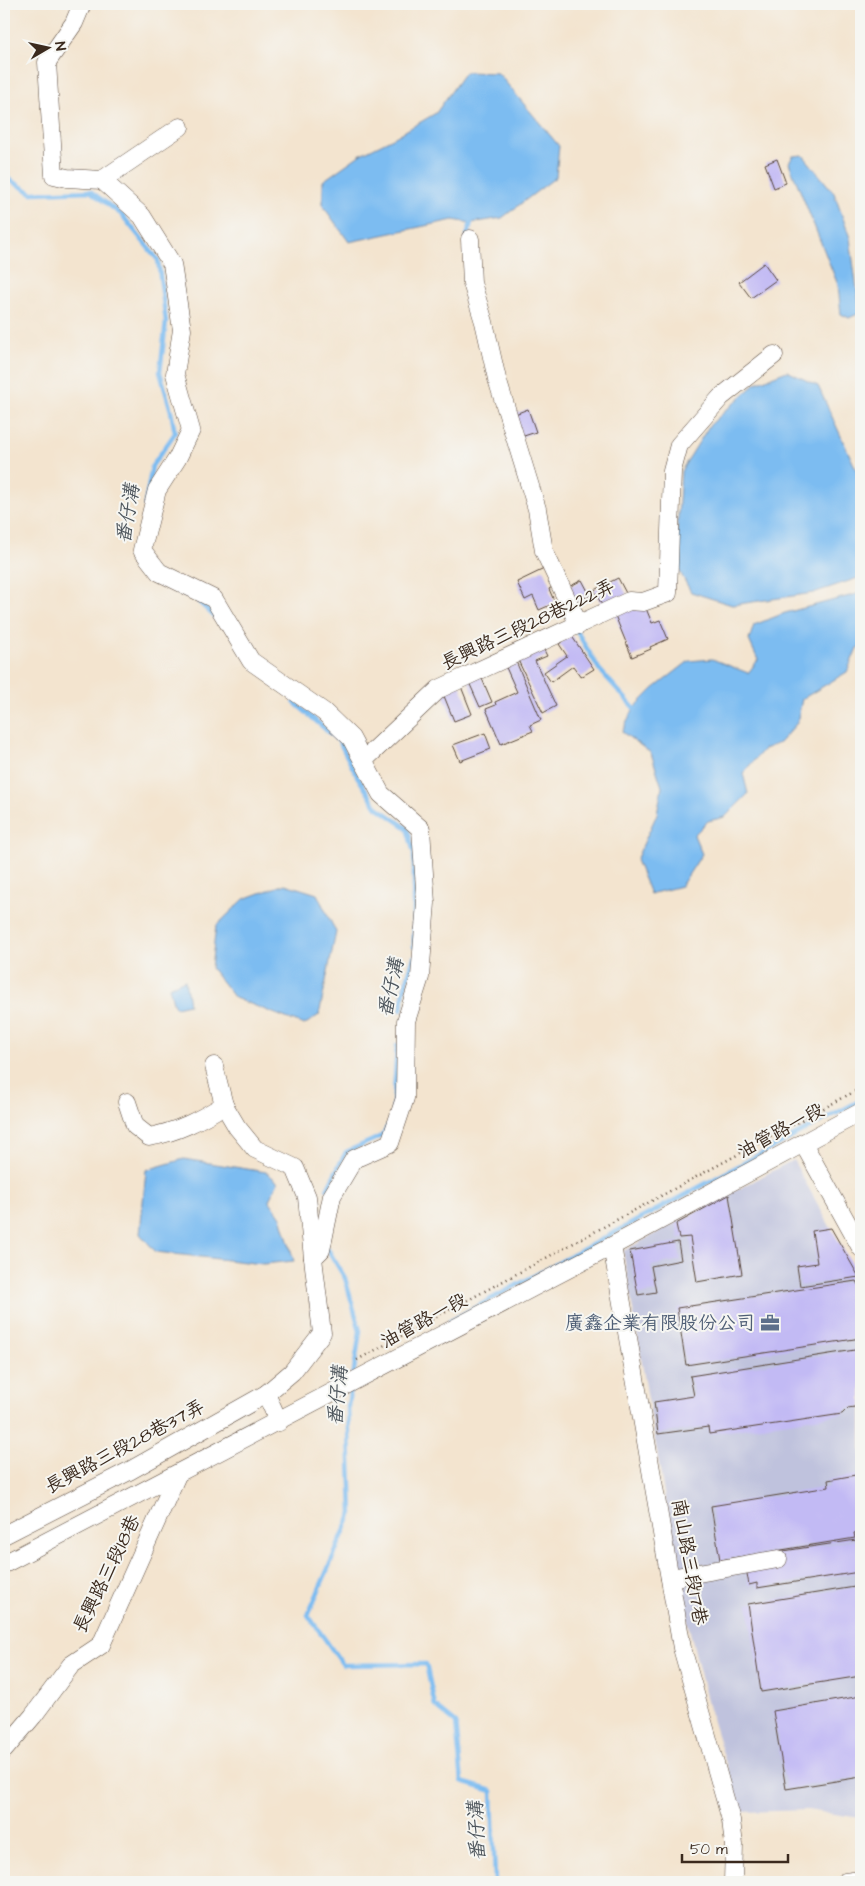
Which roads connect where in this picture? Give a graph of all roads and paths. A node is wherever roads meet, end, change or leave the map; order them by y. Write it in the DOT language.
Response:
graph roads {
  1 [pos="82,4"];
  2 [pos="180,127"];
  3 [pos="102,180"];
  4 [pos="470,239"];
  5 [pos="774,355"];
  6 [pos="579,625"];
  7 [pos="363,761"];
  8 [pos="214,1066"];
  9 [pos="861,1088"];
  10 [pos="127,1102"];
  11 [pos="224,1106"];
  12 [pos="861,1112"];
  13 [pos="802,1144"];
  14 [pos="612,1246"];
  15 [pos="861,1248"];
  16 [pos="313,1258"];
  17 [pos="361,1358"];
  18 [pos="266,1394"];
  19 [pos="279,1422"];
  20 [pos="177,1475"];
  21 [pos="4,1535"];
  22 [pos="778,1559"];
  23 [pos="4,1564"];
  24 [pos="670,1578"];
  25 [pos="4,1750"];
  26 [pos="861,1880"];
  27 [pos="733,1882"];
  28 [pos="845,1882"];
  1 -- 3 [label="street"];
  2 -- 3 [label="street"];
  3 -- 7 [label="street"];
  4 -- 6 [label="street"];
  5 -- 6 [label="street, 長興路三段28巷222弄"];
  6 -- 7 [label="street, 長興路三段28巷222弄"];
  7 -- 16 [label="street"];
  8 -- 11 [label="street, 長興路三段28巷37弄"];
  9 -- 17 [label="path"];
  10 -- 11 [label="street"];
  11 -- 16 [label="street, 長興路三段28巷37弄"];
  12 -- 13 [label="street, 油管路一段"];
  13 -- 14 [label="street, 油管路一段"];
  13 -- 15 [label="street"];
  14 -- 19 [label="street, 油管路一段"];
  14 -- 24 [label="street, 南山路三段17巷"];
  16 -- 18 [label="street, 長興路三段28巷37弄"];
  18 -- 19 [label="street"];
  18 -- 21 [label="street, 長興路三段28巷37弄"];
  19 -- 20 [label="street, 油管路一段"];
  20 -- 23 [label="street, 油管路一段"];
  20 -- 25 [label="street, 長興路三段18巷"];
  22 -- 24 [label="street"];
  24 -- 27 [label="street, 南山路三段17巷"];
  26 -- 28 [label="street"];
}
